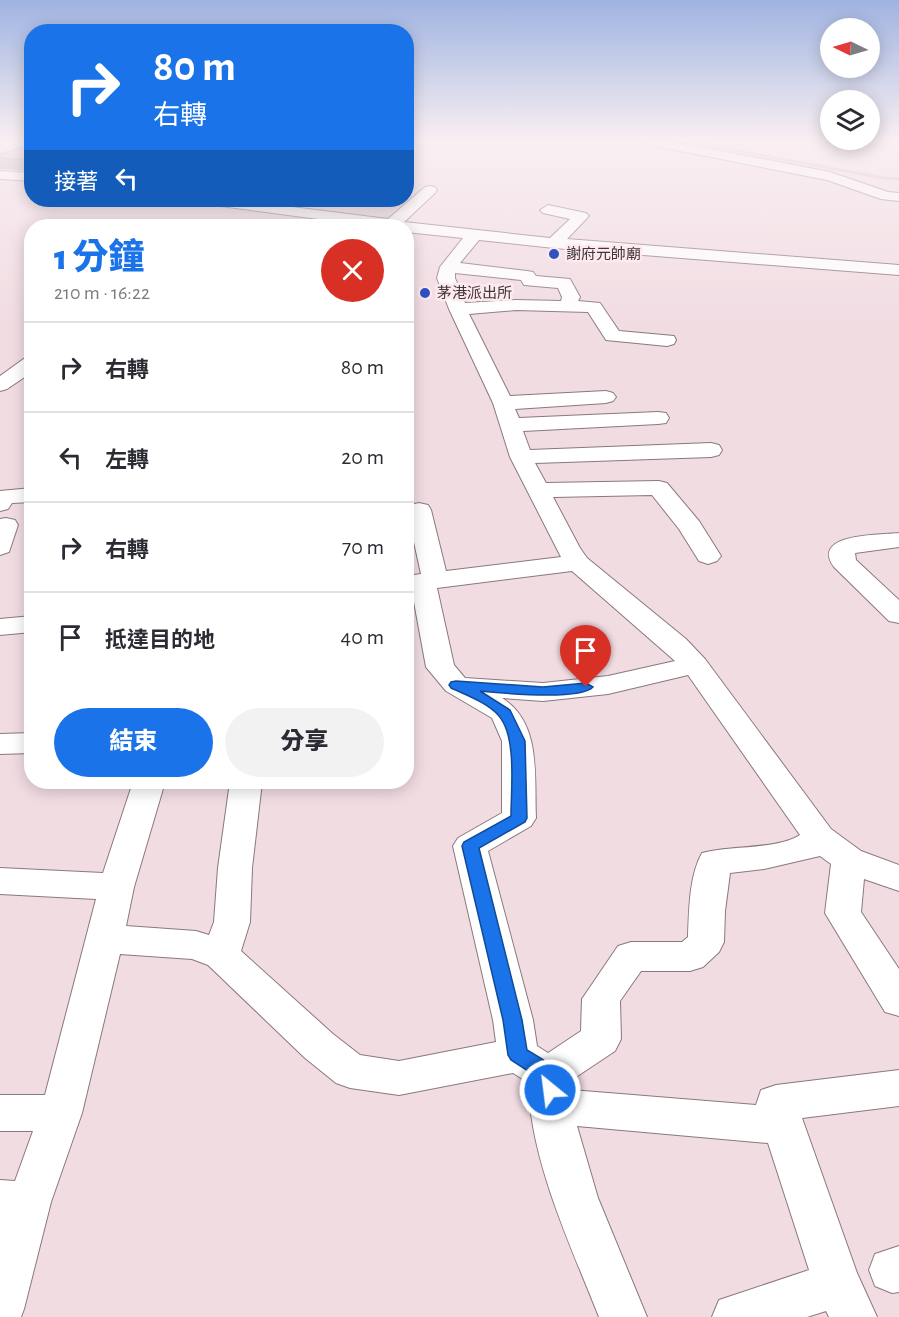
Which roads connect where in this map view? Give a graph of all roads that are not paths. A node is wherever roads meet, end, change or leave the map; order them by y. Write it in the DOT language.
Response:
graph roads {
  1 [pos="420,202"];
  2 [pos="286,207"];
  3 [pos="299,207"];
  4 [pos="385,207"];
  5 [pos="548,210"];
  6 [pos="264,219"];
  7 [pos="353,219"];
  8 [pos="371,219"];
  9 [pos="406,219"];
  10 [pos="414,228"];
  11 [pos="474,235"];
  12 [pos="554,243"];
  13 [pos="448,267"];
  14 [pos="891,269"];
  15 [pos="899,285"];
  16 [pos="568,305"];
  17 [pos="458,309"];
  18 [pos="667,340"];
  19 [pos="24,368"];
  20 [pos="0,385"];
  21 [pos="606,397"];
  22 [pos="507,414"];
  23 [pos="658,417"];
  24 [pos="711,450"];
  25 [pos="521,457"];
  26 [pos="540,490"];
  27 [pos="24,496"];
  28 [pos="419,510"];
  29 [pos="2,525"];
  30 [pos="899,540"];
  31 [pos="708,556"];
  32 [pos="578,563"];
  33 [pos="422,582"];
  34 [pos="899,615"];
  35 [pos="24,625"];
  36 [pos="0,627"];
  37 [pos="695,665"];
  38 [pos="456,685"];
  39 [pos="24,743"];
  40 [pos="0,744"];
  41 [pos="147,789"];
  42 [pos="245,789"];
  43 [pos="819,837"];
  44 [pos="849,860"];
  45 [pos="899,878"];
  46 [pos="0,881"];
  47 [pos="116,887"];
  48 [pos="105,939"];
  49 [pos="221,955"];
  50 [pos="899,1001"];
  51 [pos="539,1078"];
  52 [pos="899,1088"];
  53 [pos="0,1113"];
  54 [pos="61,1113"];
  55 [pos="783,1126"];
  56 [pos="14,1201"];
  57 [pos="2,1294"];
  58 [pos="845,1301"];
  59 [pos="623,1317"];
  60 [pos="736,1317"];
  1 -- 9 [label="street"];
  2 -- 6 [label="street"];
  3 -- 7 [label="street"];
  4 -- 8 [label="street"];
  5 -- 12 [label="street"];
  10 -- 11 [label="street"];
  11 -- 12 [label="street"];
  11 -- 13 [label="street"];
  12 -- 14 [label="street"];
  13 -- 16 [label="street"];
  13 -- 17 [label="street"];
  14 -- 15 [label="street"];
  16 -- 17 [label="street"];
  16 -- 18 [label="street"];
  17 -- 22 [label="street"];
  19 -- 20 [label="street"];
  21 -- 22 [label="street"];
  22 -- 23 [label="street"];
  22 -- 25 [label="street"];
  24 -- 25 [label="street"];
  25 -- 26 [label="street"];
  26 -- 31 [label="street"];
  26 -- 32 [label="street"];
  27 -- 29 [label="street"];
  28 -- 33 [label="street"];
  30 -- 34 [label="street"];
  32 -- 33 [label="street"];
  32 -- 37 [label="street"];
  33 -- 38 [label="street"];
  35 -- 36 [label="street"];
  37 -- 38 [label="street"];
  37 -- 43 [label="street"];
  38 -- 51 [label="street"];
  39 -- 40 [label="street"];
  41 -- 47 [label="street"];
  42 -- 49 [label="street"];
  43 -- 44 [label="street"];
  43 -- 51 [label="street"];
  44 -- 45 [label="street"];
  44 -- 50 [label="street"];
  46 -- 47 [label="street"];
  47 -- 48 [label="street"];
  48 -- 49 [label="street"];
  48 -- 54 [label="street"];
  49 -- 51 [label="street"];
  51 -- 55 [label="street"];
  51 -- 59 [label="street"];
  52 -- 55 [label="street"];
  53 -- 54 [label="street"];
  54 -- 56 [label="street"];
  55 -- 58 [label="street"];
  56 -- 57 [label="street"];
  58 -- 60 [label="street"];
}
